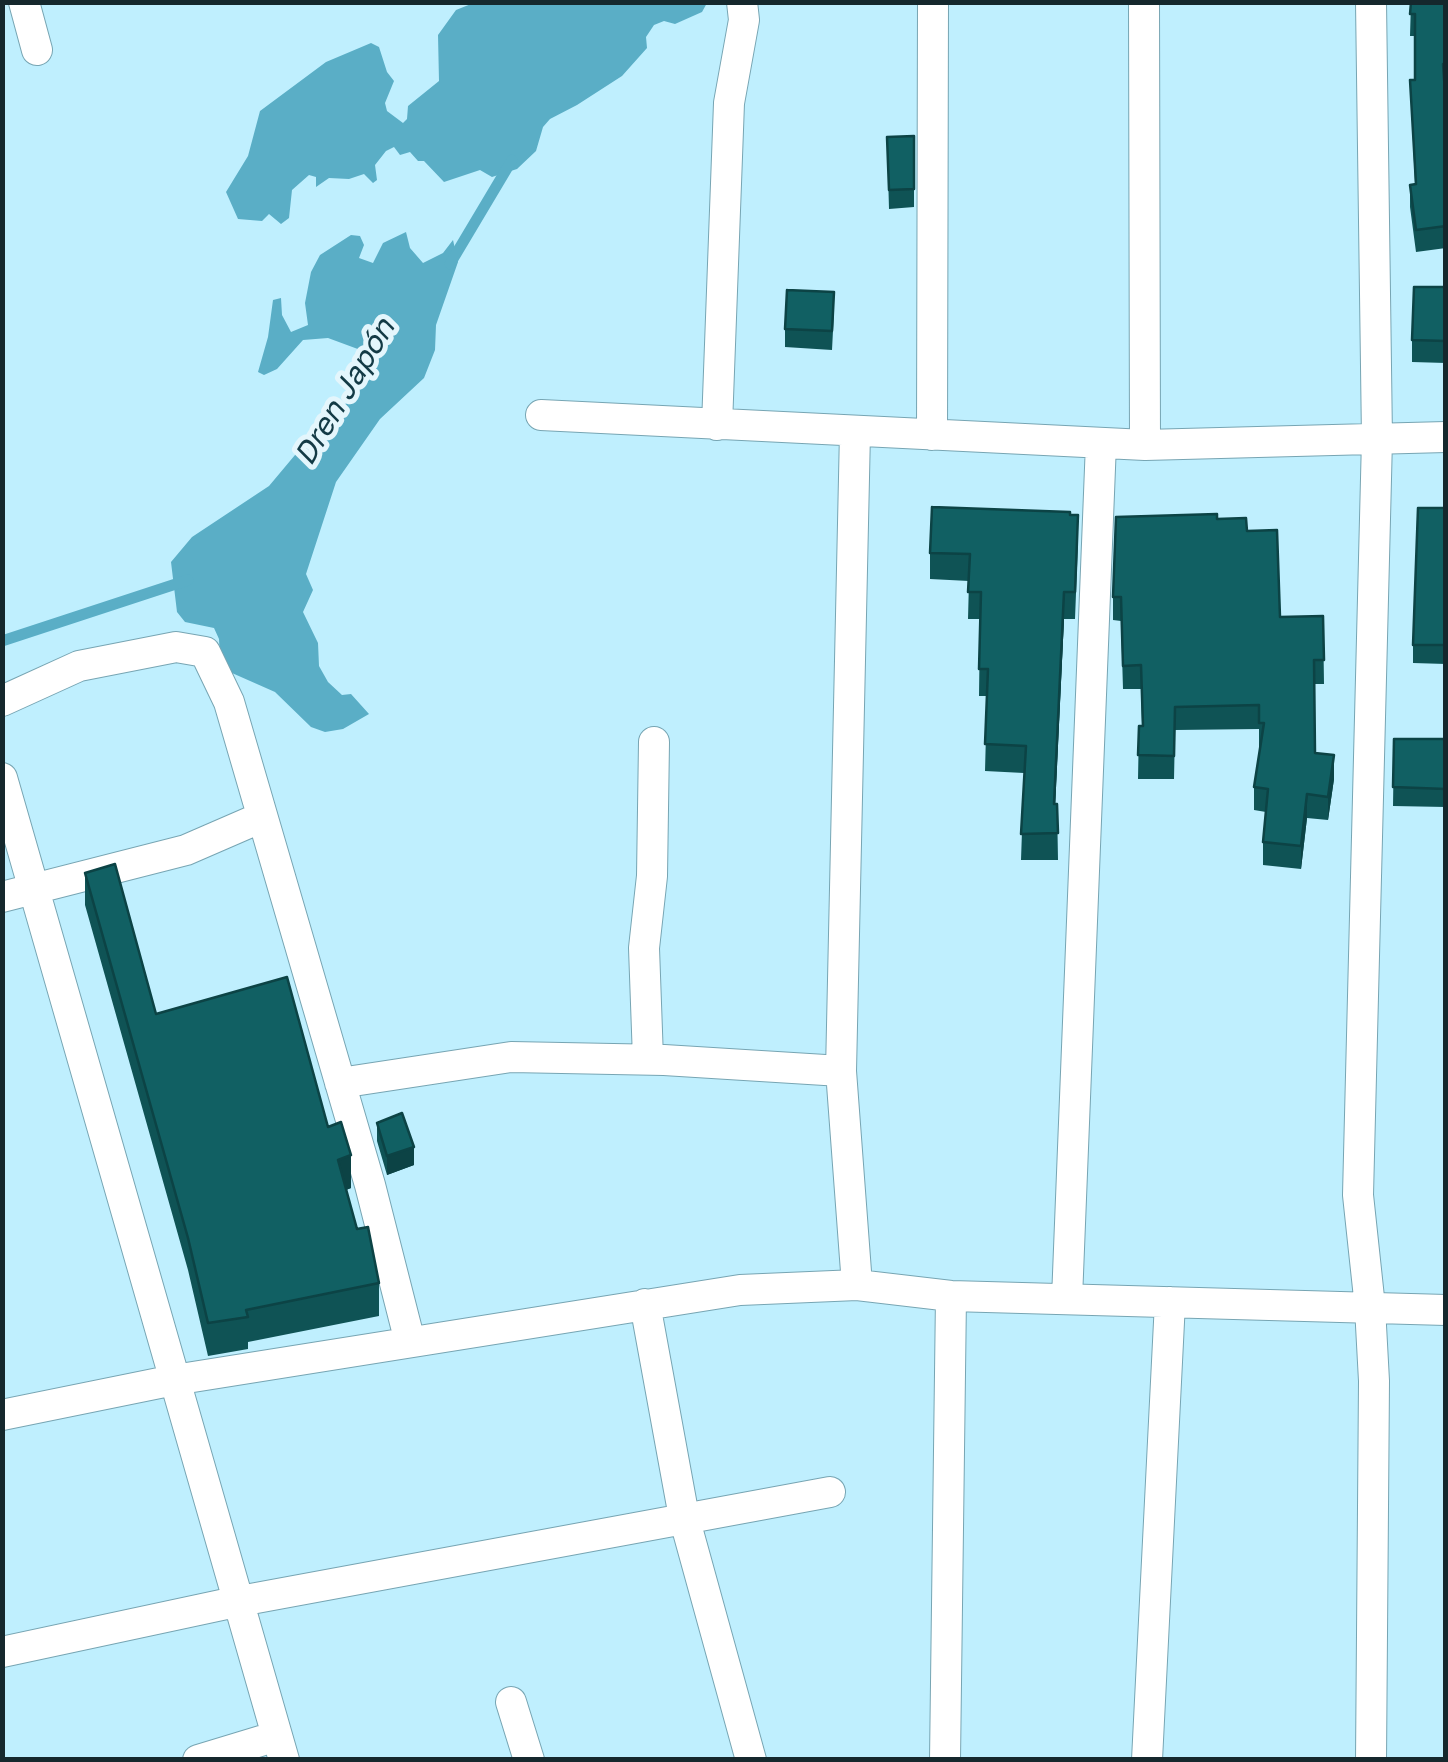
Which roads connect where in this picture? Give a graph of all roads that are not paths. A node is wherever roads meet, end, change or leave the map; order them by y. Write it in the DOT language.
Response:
graph roads {
  1 [pos="24,2"];
  2 [pos="742,2"];
  3 [pos="933,2"];
  4 [pos="1144,2"];
  5 [pos="1371,2"];
  6 [pos="36,50"];
  7 [pos="541,415"];
  8 [pos="717,424"];
  9 [pos="855,432"];
  10 [pos="932,435"];
  11 [pos="1446,437"];
  12 [pos="1377,439"];
  13 [pos="1100,442"];
  14 [pos="1145,445"];
  15 [pos="2,702"];
  16 [pos="654,742"];
  17 [pos="2,778"];
  18 [pos="262,817"];
  19 [pos="35,890"];
  20 [pos="2,897"];
  21 [pos="648,1060"];
  22 [pos="841,1071"];
  23 [pos="340,1083"];
  24 [pos="857,1285"];
  25 [pos="951,1296"];
  26 [pos="1067,1299"];
  27 [pos="1170,1302"];
  28 [pos="645,1304"];
  29 [pos="1370,1307"];
  30 [pos="1446,1310"];
  31 [pos="410,1342"];
  32 [pos="174,1380"];
  33 [pos="2,1415"];
  34 [pos="830,1492"];
  35 [pos="684,1517"];
  36 [pos="240,1601"];
  37 [pos="2,1652"];
  38 [pos="510,1702"];
  39 [pos="281,1748"];
  40 [pos="198,1760"];
  41 [pos="529,1760"];
  42 [pos="751,1760"];
  43 [pos="945,1760"];
  44 [pos="1147,1760"];
  45 [pos="1371,1760"];
  1 -- 6 [label="street"];
  2 -- 8 [label="street"];
  3 -- 10 [label="street"];
  4 -- 14 [label="street"];
  5 -- 12 [label="street"];
  7 -- 8 [label="street"];
  8 -- 9 [label="street"];
  9 -- 10 [label="street"];
  9 -- 22 [label="street"];
  10 -- 13 [label="street"];
  11 -- 12 [label="street"];
  12 -- 14 [label="street"];
  12 -- 29 [label="street"];
  13 -- 14 [label="street"];
  13 -- 26 [label="street"];
  15 -- 18 [label="street"];
  16 -- 21 [label="street"];
  17 -- 19 [label="street"];
  18 -- 19 [label="street"];
  18 -- 23 [label="street"];
  19 -- 20 [label="street"];
  19 -- 32 [label="street"];
  21 -- 22 [label="street"];
  21 -- 23 [label="street"];
  22 -- 24 [label="street"];
  23 -- 31 [label="street"];
  24 -- 25 [label="street"];
  24 -- 28 [label="street"];
  25 -- 26 [label="street"];
  25 -- 43 [label="street"];
  26 -- 27 [label="street"];
  27 -- 29 [label="street"];
  27 -- 44 [label="street"];
  28 -- 31 [label="street"];
  28 -- 35 [label="street"];
  29 -- 30 [label="street"];
  29 -- 45 [label="street"];
  31 -- 32 [label="street"];
  32 -- 33 [label="street"];
  32 -- 36 [label="street"];
  34 -- 35 [label="street"];
  35 -- 36 [label="street"];
  35 -- 42 [label="street"];
  36 -- 37 [label="street"];
  36 -- 39 [label="street"];
  38 -- 41 [label="street"];
  39 -- 40 [label="street"];
}
